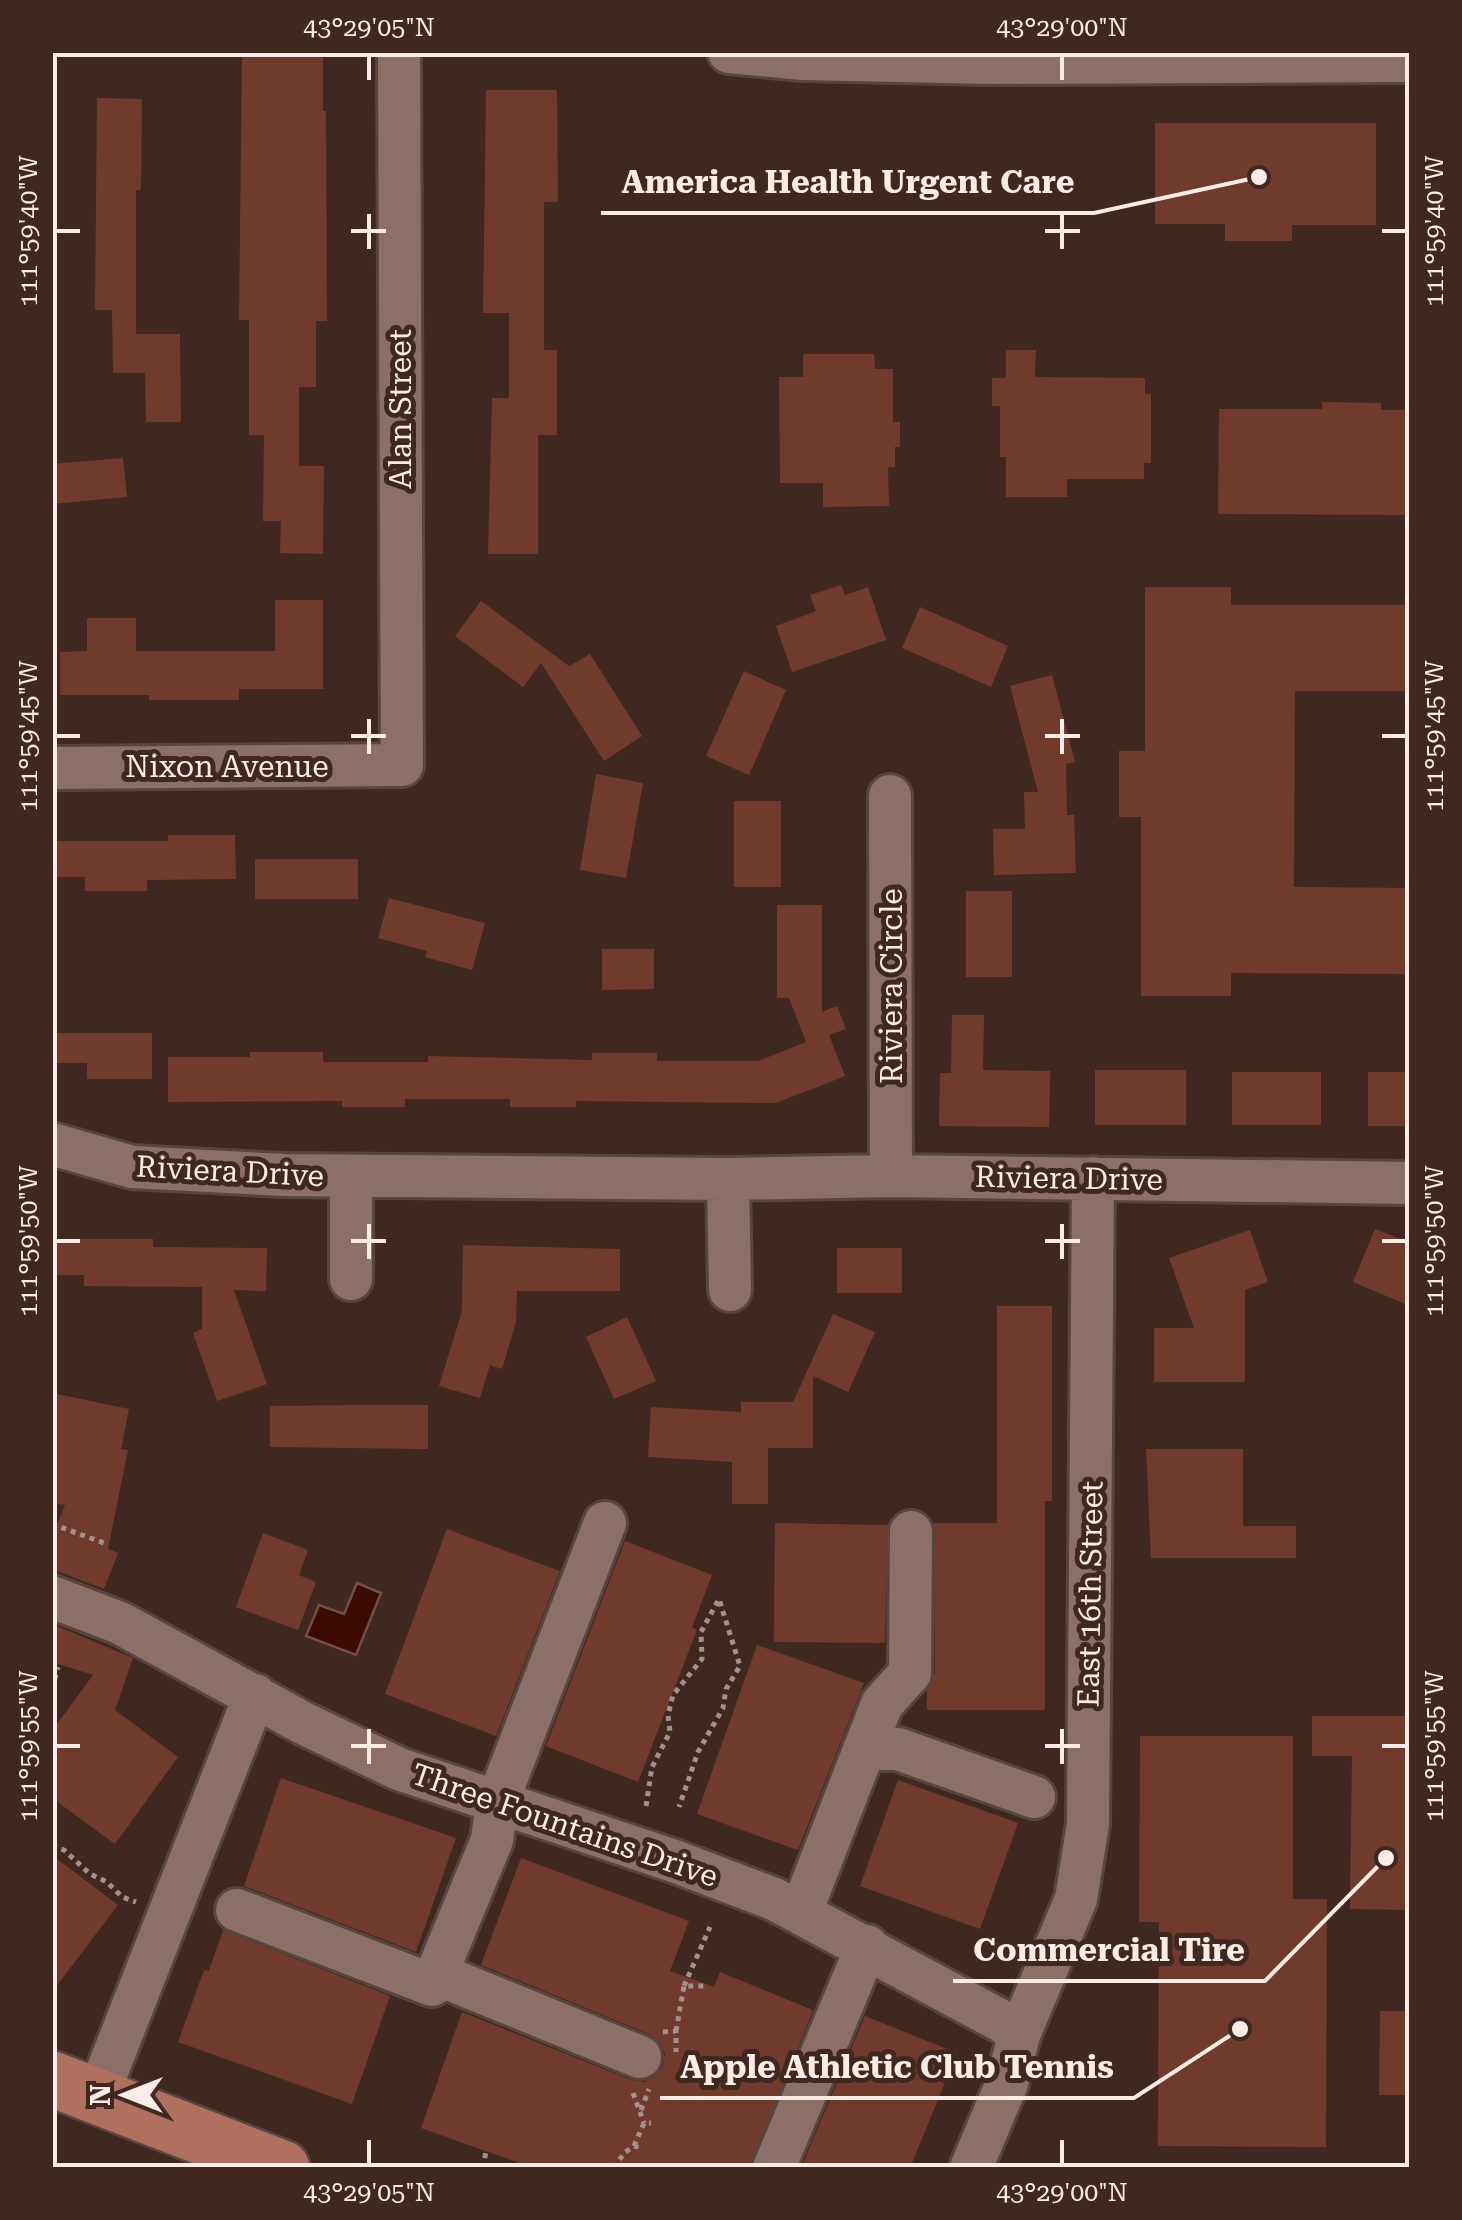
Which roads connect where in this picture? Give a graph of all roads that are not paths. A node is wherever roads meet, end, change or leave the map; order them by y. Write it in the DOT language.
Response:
graph roads {
  1 [pos="399,52"];
  2 [pos="730,52"];
  3 [pos="813,56"];
  4 [pos="1410,61"];
  5 [pos="402,765"];
  6 [pos="52,768"];
  7 [pos="890,796"];
  8 [pos="52,1144"];
  9 [pos="891,1176"];
  10 [pos="351,1177"];
  11 [pos="1093,1178"];
  12 [pos="728,1179"];
  13 [pos="1410,1183"];
  14 [pos="351,1279"];
  15 [pos="730,1290"];
  16 [pos="606,1523"];
  17 [pos="911,1532"];
  18 [pos="52,1597"];
  19 [pos="256,1695"];
  20 [pos="864,1749"];
  21 [pos="1034,1797"];
  22 [pos="496,1803"];
  23 [pos="237,1910"];
  24 [pos="801,1912"];
  25 [pos="867,1946"];
  26 [pos="437,1974"];
  27 [pos="1019,2035"];
  28 [pos="634,2072"];
  29 [pos="75,2088"];
  30 [pos="282,2168"];
  31 [pos="774,2168"];
  32 [pos="972,2168"];
  1 -- 5 [label="street, Alan Street"];
  2 -- 3 [label="street"];
  3 -- 4 [label="street"];
  5 -- 6 [label="street, Nixon Avenue"];
  7 -- 9 [label="street, Riviera Circle"];
  8 -- 10 [label="street, Riviera Drive"];
  9 -- 11 [label="street, Riviera Drive"];
  9 -- 12 [label="street, Riviera Drive"];
  10 -- 12 [label="street, Riviera Drive"];
  10 -- 14 [label="street, Riviera Drive"];
  11 -- 13 [label="street, Riviera Drive"];
  11 -- 27 [label="street, East 16th Street"];
  12 -- 15 [label="street"];
  16 -- 22 [label="street"];
  17 -- 20 [label="street"];
  18 -- 19 [label="street, Three Fountains Drive"];
  19 -- 22 [label="street, Three Fountains Drive"];
  19 -- 29 [label="street"];
  20 -- 21 [label="street"];
  20 -- 24 [label="street"];
  22 -- 24 [label="street, Three Fountains Drive"];
  22 -- 26 [label="street"];
  23 -- 26 [label="street"];
  24 -- 25 [label="street, Three Fountains Drive"];
  25 -- 27 [label="street, Three Fountains Drive"];
  25 -- 31 [label="street"];
  26 -- 28 [label="street"];
  27 -- 32 [label="street, East 16th Street"];
  29 -- 30 [label="main road"];
}
